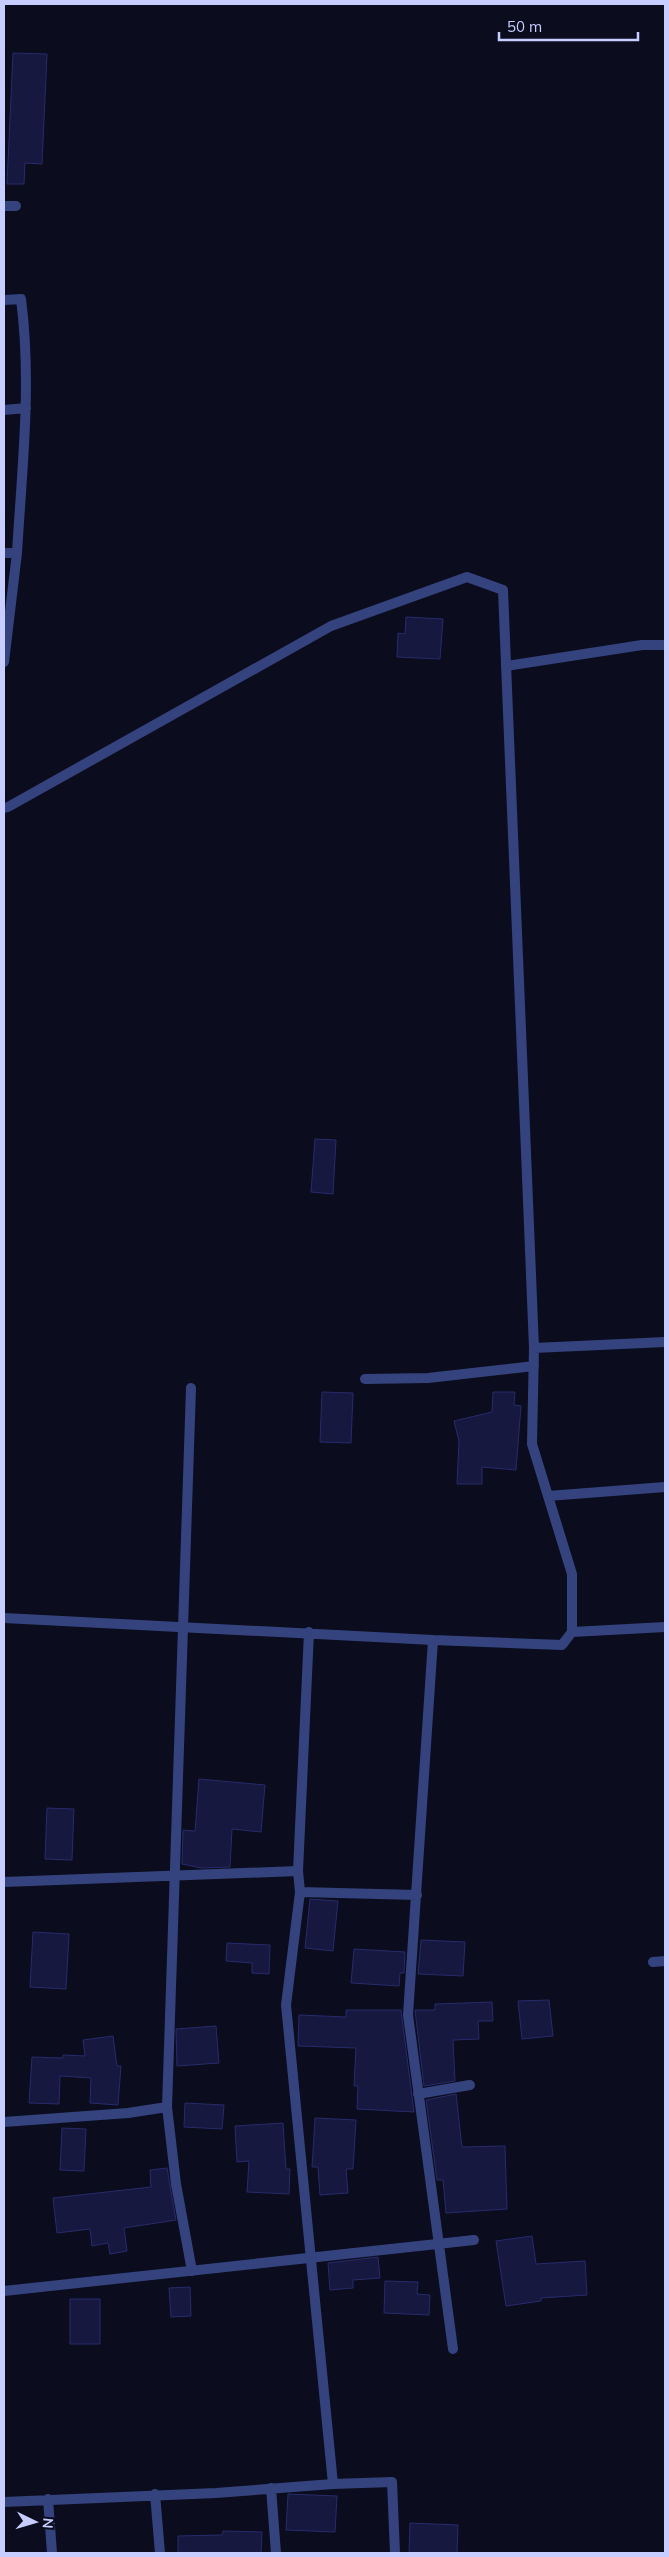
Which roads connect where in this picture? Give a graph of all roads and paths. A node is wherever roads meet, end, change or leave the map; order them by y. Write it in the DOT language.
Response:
graph roads {
  1 [pos="4,206"];
  2 [pos="16,206"];
  3 [pos="4,300"];
  4 [pos="26,408"];
  5 [pos="4,410"];
  6 [pos="17,553"];
  7 [pos="4,554"];
  8 [pos="665,644"];
  9 [pos="4,662"];
  10 [pos="506,666"];
  11 [pos="4,808"];
  12 [pos="665,1342"];
  13 [pos="534,1348"];
  14 [pos="534,1366"];
  15 [pos="365,1379"];
  16 [pos="191,1388"];
  17 [pos="665,1487"];
  18 [pos="548,1496"];
  19 [pos="4,1618"];
  20 [pos="665,1627"];
  21 [pos="184,1628"];
  22 [pos="309,1632"];
  23 [pos="572,1632"];
  24 [pos="433,1640"];
  25 [pos="298,1871"];
  26 [pos="176,1876"];
  27 [pos="4,1882"];
  28 [pos="300,1892"];
  29 [pos="417,1895"];
  30 [pos="665,1961"];
  31 [pos="653,1962"];
  32 [pos="470,2085"];
  33 [pos="418,2094"];
  34 [pos="167,2106"];
  35 [pos="4,2122"];
  36 [pos="474,2240"];
  37 [pos="440,2244"];
  38 [pos="311,2258"];
  39 [pos="192,2270"];
  40 [pos="4,2290"];
  41 [pos="453,2349"];
  42 [pos="333,2484"];
  43 [pos="271,2488"];
  44 [pos="155,2494"];
  45 [pos="48,2499"];
  46 [pos="4,2502"];
  47 [pos="52,2553"];
  48 [pos="160,2553"];
  49 [pos="276,2553"];
  50 [pos="395,2553"];
  1 -- 2 [label="street"];
  3 -- 4 [label="street"];
  4 -- 5 [label="street"];
  4 -- 6 [label="street"];
  6 -- 7 [label="street"];
  6 -- 9 [label="street"];
  8 -- 10 [label="street"];
  10 -- 11 [label="street"];
  10 -- 13 [label="street"];
  12 -- 13 [label="street"];
  13 -- 14 [label="street"];
  14 -- 15 [label="street"];
  14 -- 18 [label="street"];
  16 -- 21 [label="street"];
  17 -- 18 [label="street"];
  18 -- 23 [label="street"];
  19 -- 21 [label="street"];
  20 -- 23 [label="street"];
  21 -- 22 [label="street"];
  21 -- 26 [label="street"];
  22 -- 24 [label="street"];
  22 -- 25 [label="street"];
  23 -- 24 [label="street"];
  24 -- 29 [label="street"];
  25 -- 26 [label="street"];
  25 -- 28 [label="street"];
  26 -- 27 [label="street"];
  26 -- 34 [label="street"];
  28 -- 29 [label="street"];
  28 -- 38 [label="street"];
  29 -- 33 [label="street"];
  30 -- 31 [label="street"];
  32 -- 33 [label="street"];
  33 -- 37 [label="street"];
  34 -- 35 [label="street"];
  34 -- 39 [label="street"];
  36 -- 37 [label="street"];
  37 -- 38 [label="street"];
  37 -- 41 [label="street"];
  38 -- 39 [label="street"];
  38 -- 42 [label="street"];
  39 -- 40 [label="street"];
  42 -- 43 [label="street"];
  42 -- 50 [label="street"];
  43 -- 44 [label="street"];
  43 -- 49 [label="street"];
  44 -- 45 [label="street"];
  44 -- 48 [label="street"];
  45 -- 46 [label="street"];
  45 -- 47 [label="street"];
}
